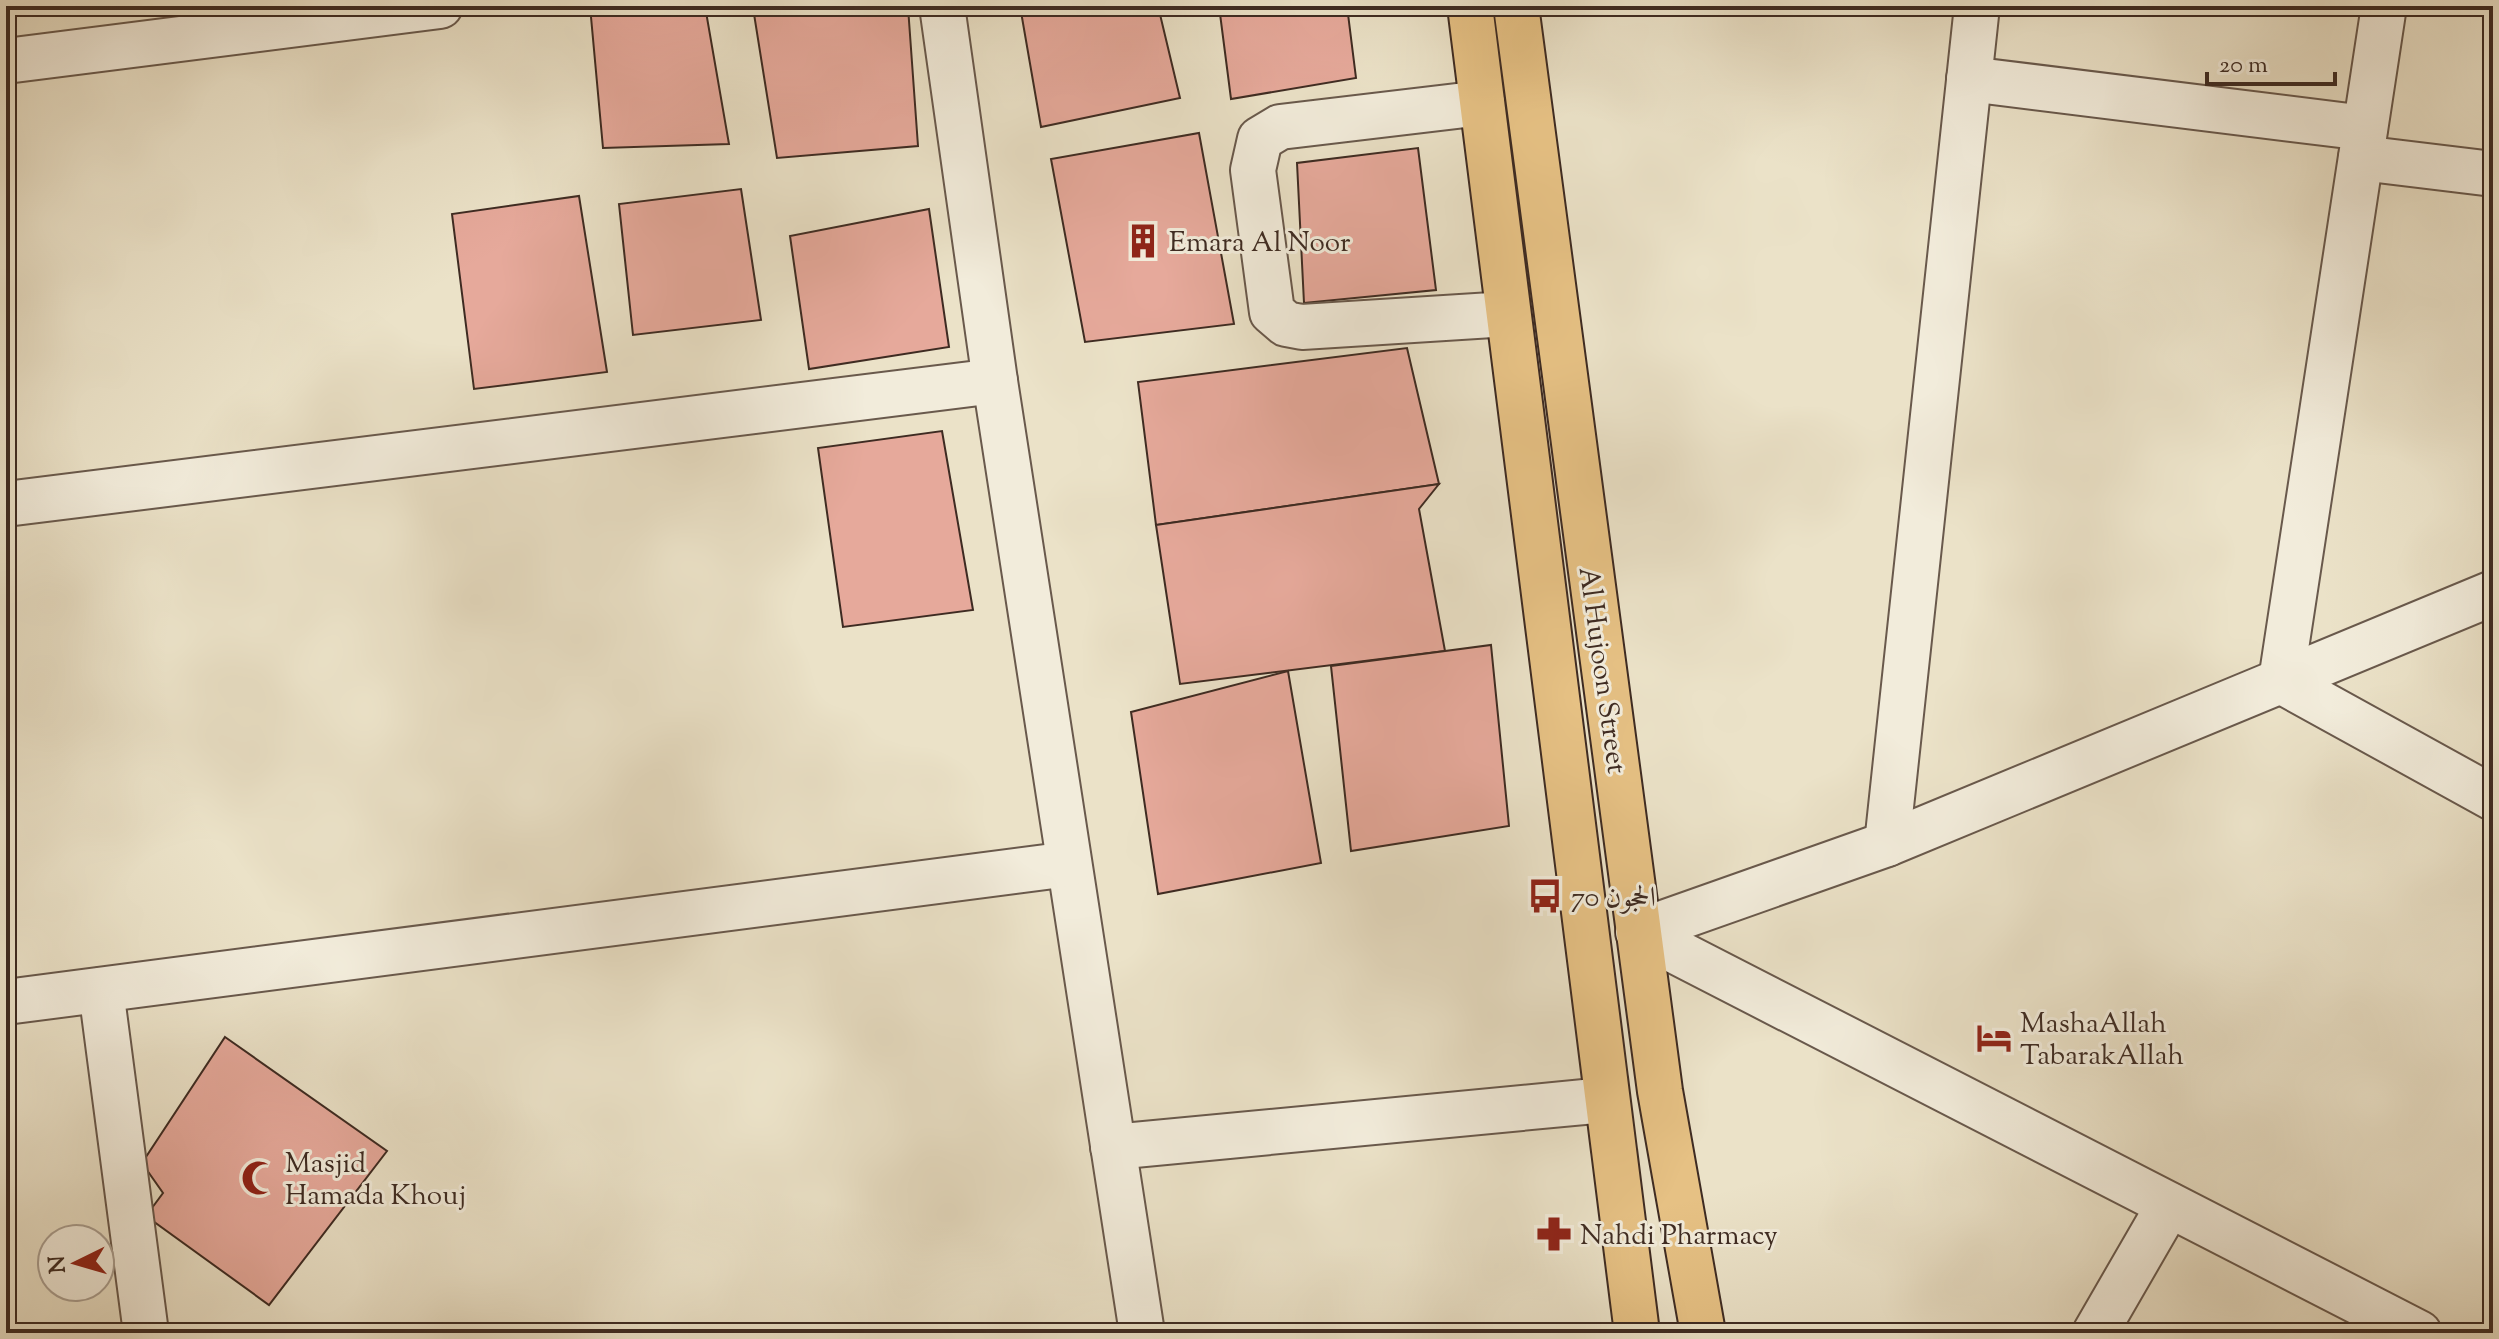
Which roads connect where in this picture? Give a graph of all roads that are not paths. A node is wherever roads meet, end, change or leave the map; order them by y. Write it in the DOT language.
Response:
graph roads {
  1 [pos="440,6"];
  2 [pos="942,6"];
  3 [pos="1470,6"];
  4 [pos="1516,6"];
  5 [pos="1977,6"];
  6 [pos="2384,6"];
  7 [pos="6,61"];
  8 [pos="1969,79"];
  9 [pos="1482,103"];
  10 [pos="2363,143"];
  11 [pos="2493,174"];
  12 [pos="1508,314"];
  13 [pos="995,381"];
  14 [pos="6,504"];
  15 [pos="2493,593"];
  16 [pos="2281,681"];
  17 [pos="2493,798"];
  18 [pos="1887,844"];
  19 [pos="1069,864"];
  20 [pos="1638,932"];
  21 [pos="101,990"];
  22 [pos="6,1002"];
  23 [pos="1605,1100"];
  24 [pos="1113,1147"];
  25 [pos="2169,1205"];
  26 [pos="146,1333"];
  27 [pos="1142,1333"];
  28 [pos="1637,1333"];
  29 [pos="1703,1333"];
  30 [pos="2095,1333"];
  31 [pos="2419,1333"];
  1 -- 7 [label="street"];
  2 -- 13 [label="street"];
  3 -- 9 [label="main road, Al Hujoon Street"];
  4 -- 20 [label="main road, Al Hujoon Street"];
  5 -- 8 [label="street"];
  6 -- 10 [label="street"];
  8 -- 10 [label="street"];
  8 -- 18 [label="street"];
  9 -- 12 [label="main road, Al Hujoon Street"];
  9 -- 12 [label="street"];
  10 -- 11 [label="street"];
  10 -- 16 [label="street"];
  12 -- 23 [label="main road, Al Hujoon Street"];
  13 -- 14 [label="street"];
  13 -- 19 [label="street"];
  15 -- 16 [label="street"];
  16 -- 17 [label="street"];
  16 -- 18 [label="street"];
  18 -- 20 [label="street"];
  19 -- 21 [label="street"];
  19 -- 24 [label="street"];
  20 -- 25 [label="street"];
  20 -- 29 [label="main road, Al Hujoon Street"];
  21 -- 22 [label="street"];
  21 -- 26 [label="street"];
  23 -- 24 [label="street"];
  23 -- 28 [label="main road, Al Hujoon Street"];
  24 -- 27 [label="street"];
  25 -- 30 [label="street"];
  25 -- 31 [label="street"];
}
